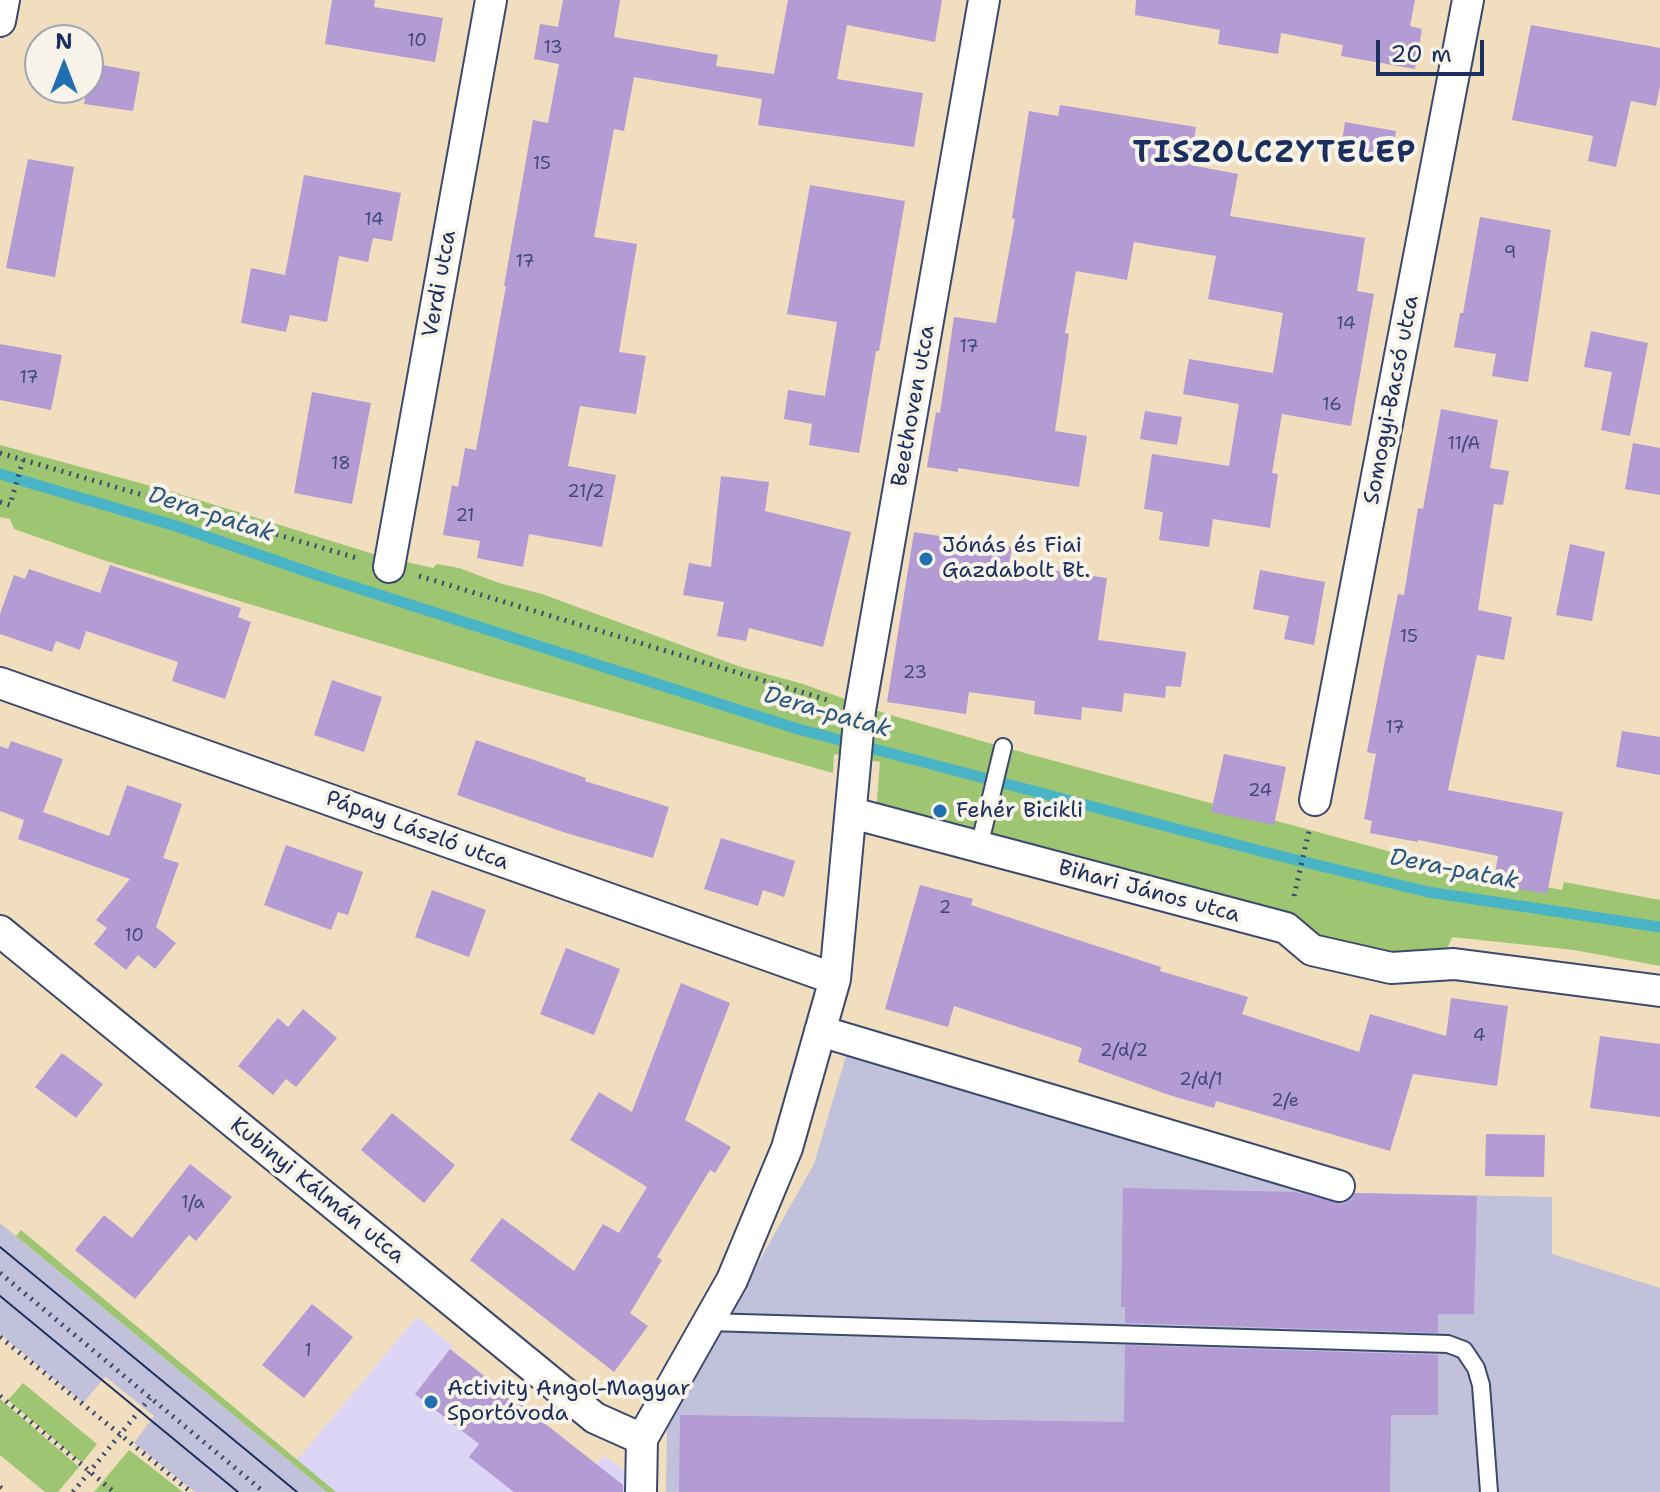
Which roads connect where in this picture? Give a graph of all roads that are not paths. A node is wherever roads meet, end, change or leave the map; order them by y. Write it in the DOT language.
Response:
graph roads {
  1 [pos="4,0"];
  2 [pos="491,0"];
  3 [pos="984,0"];
  4 [pos="1468,0"];
  5 [pos="0,21"];
  6 [pos="389,567"];
  7 [pos="0,683"];
  8 [pos="1003,747"];
  9 [pos="1315,800"];
  10 [pos="852,813"];
  11 [pos="979,847"];
  12 [pos="0,931"];
  13 [pos="835,979"];
  14 [pos="1660,991"];
  15 [pos="820,1031"];
  16 [pos="1339,1186"];
  17 [pos="708,1322"];
  18 [pos="642,1439"];
  19 [pos="641,1492"];
  20 [pos="1489,1492"];
  1 -- 5 [label="street"];
  2 -- 6 [label="street, Verdi utca"];
  3 -- 10 [label="street, Beethoven utca"];
  4 -- 9 [label="street, Somogyi-Bacsó utca"];
  7 -- 13 [label="street, Pápay László utca"];
  8 -- 11 [label="lane"];
  10 -- 11 [label="street, Bihari János utca"];
  10 -- 13 [label="street"];
  11 -- 14 [label="street, Bihari János utca"];
  12 -- 18 [label="street, Kubinyi Kálmán utca"];
  13 -- 15 [label="street"];
  15 -- 16 [label="street"];
  15 -- 17 [label="street"];
  17 -- 18 [label="street"];
  17 -- 20 [label="lane"];
  18 -- 19 [label="street"];
}
